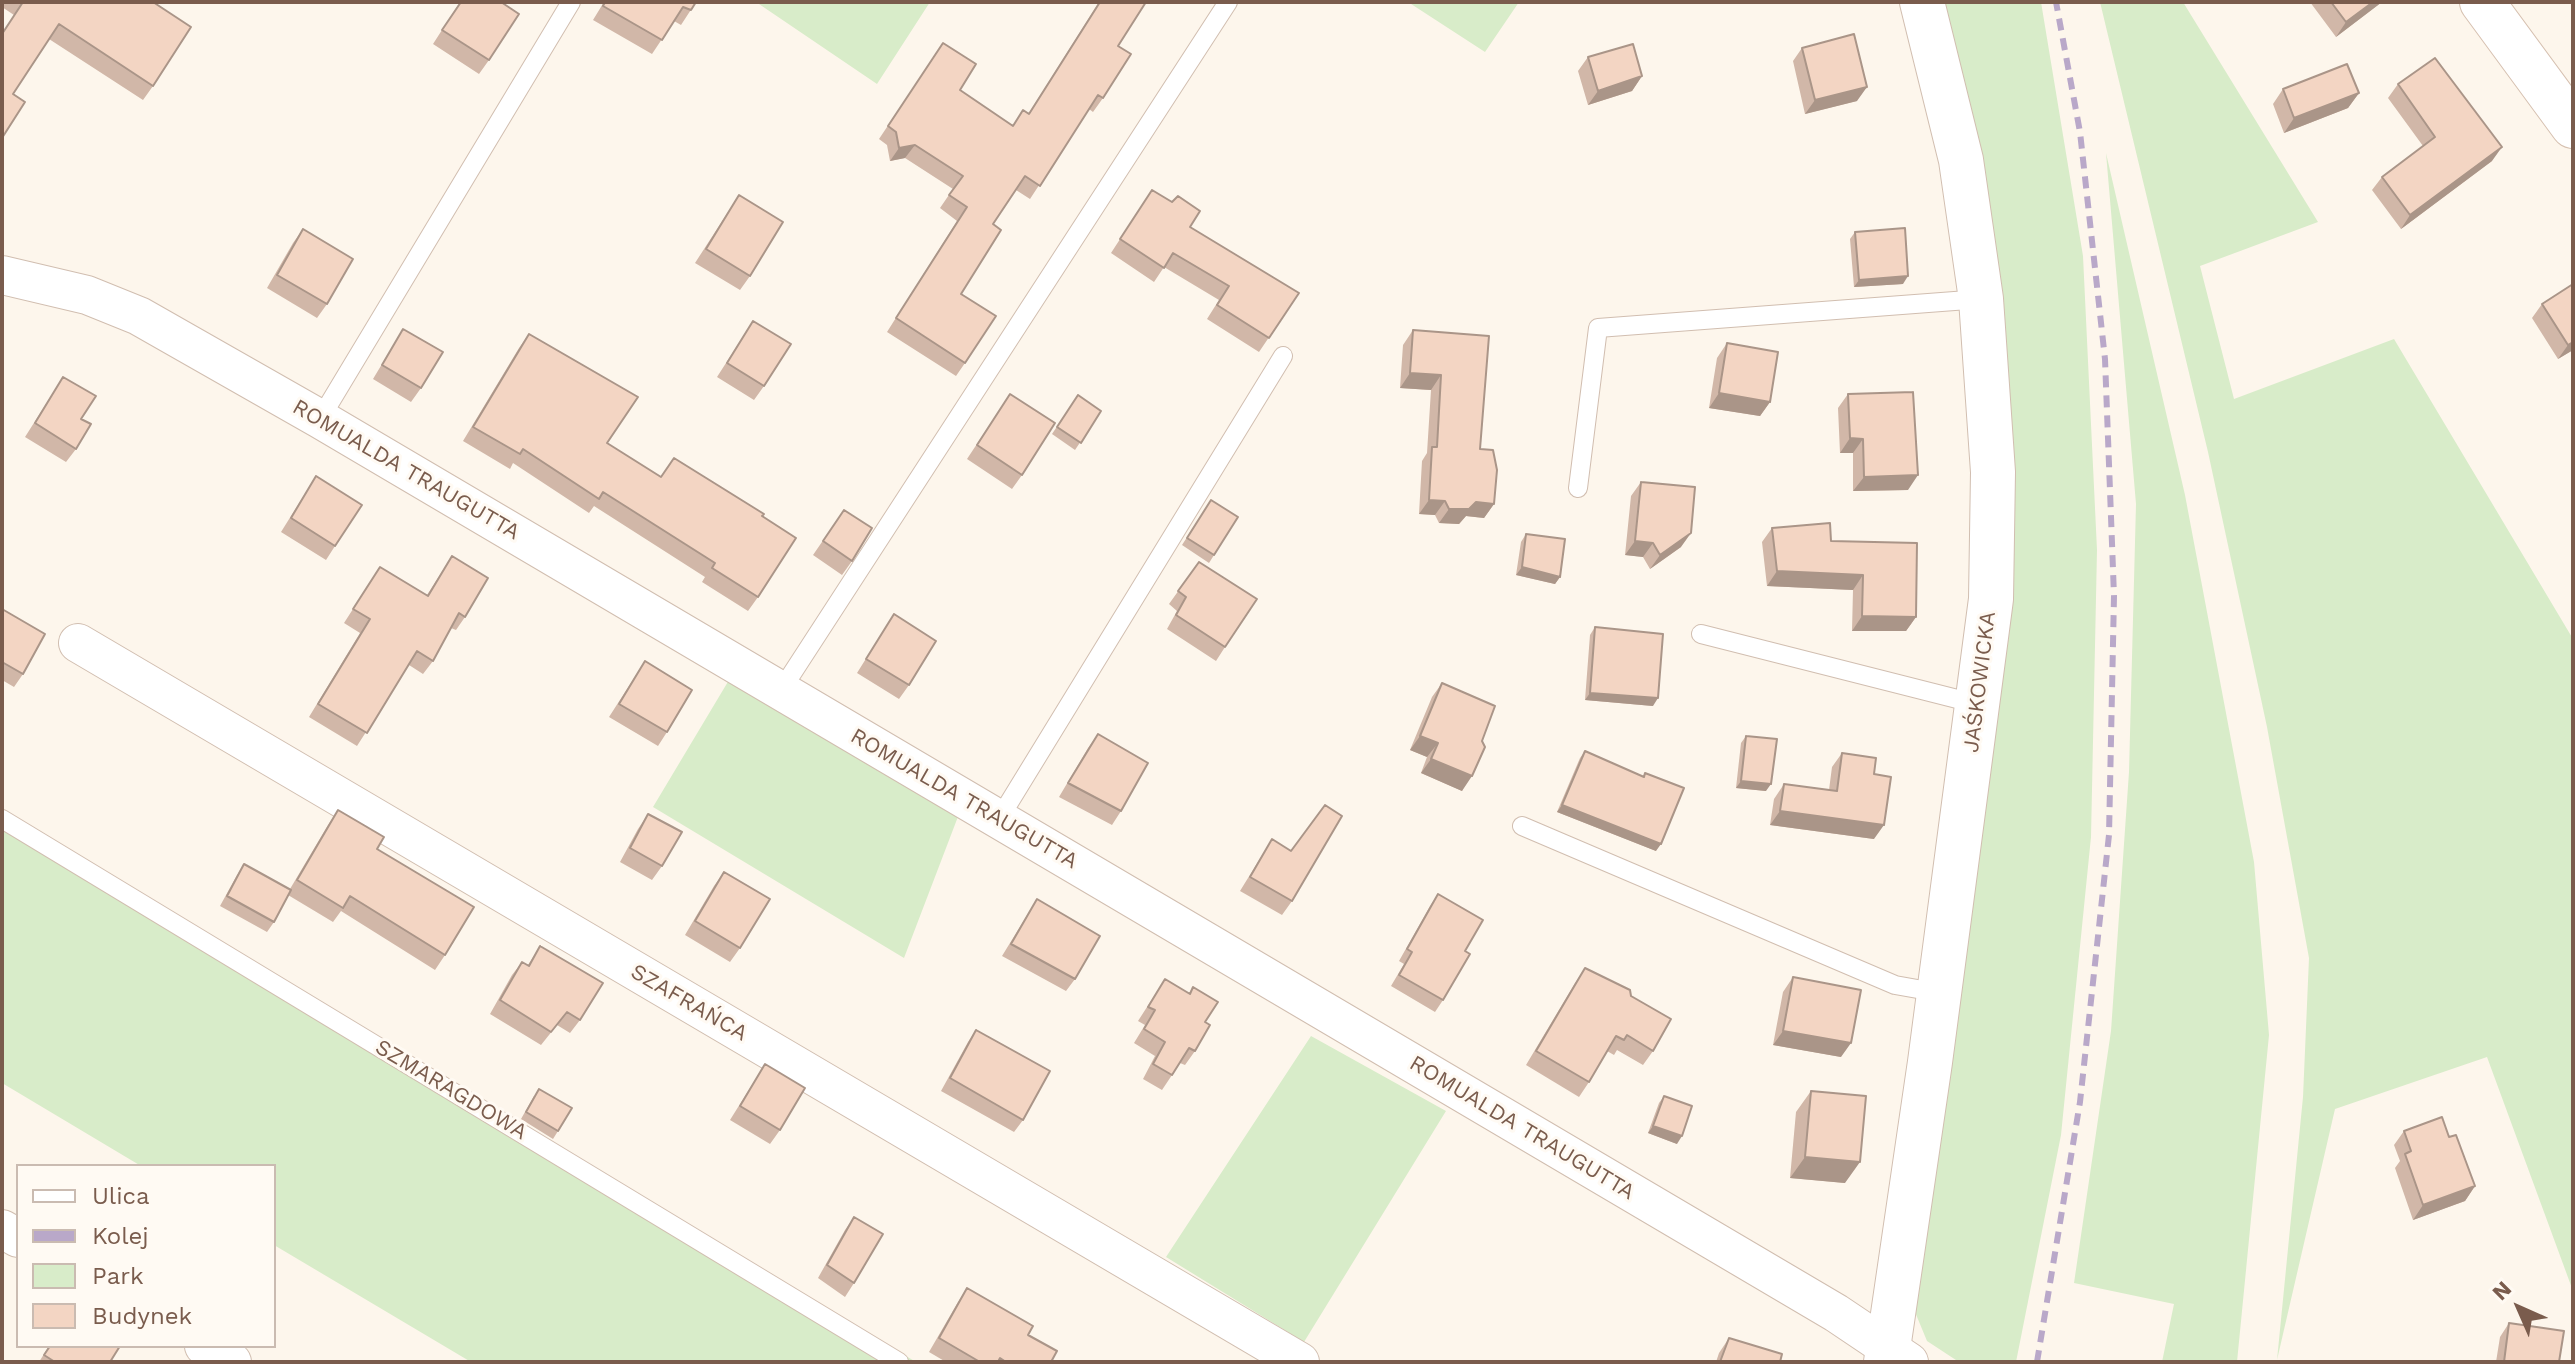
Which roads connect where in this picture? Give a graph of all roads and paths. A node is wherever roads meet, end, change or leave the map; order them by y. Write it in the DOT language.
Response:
graph roads {
  1 [pos="571,2"];
  2 [pos="1228,2"];
  3 [pos="1922,2"];
  4 [pos="2482,2"];
  5 [pos="2573,126"];
  6 [pos="2,275"];
  7 [pos="1981,299"];
  8 [pos="1283,356"];
  9 [pos="320,419"];
  10 [pos="1578,488"];
  11 [pos="1701,634"];
  12 [pos="78,643"];
  13 [pos="780,692"];
  14 [pos="1977,704"];
  15 [pos="2,819"];
  16 [pos="999,819"];
  17 [pos="1522,826"];
  18 [pos="1940,993"];
  19 [pos="208,1348"];
  20 [pos="1894,1357"];
  21 [pos="232,1362"];
  22 [pos="899,1362"];
  23 [pos="1300,1362"];
  1 -- 9 [label="lane"];
  2 -- 13 [label="lane"];
  3 -- 7 [label="street, JAŚKOWICKA"];
  4 -- 5 [label="street"];
  6 -- 9 [label="street, ROMUALDA TRAUGUTTA"];
  7 -- 10 [label="lane"];
  7 -- 14 [label="street, JAŚKOWICKA"];
  8 -- 16 [label="lane"];
  9 -- 13 [label="street, ROMUALDA TRAUGUTTA"];
  11 -- 14 [label="lane"];
  12 -- 23 [label="street, SZAFRAŃCA"];
  13 -- 16 [label="street, ROMUALDA TRAUGUTTA"];
  14 -- 18 [label="street, JAŚKOWICKA"];
  15 -- 22 [label="lane, SZMARAGDOWA"];
  16 -- 20 [label="street, ROMUALDA TRAUGUTTA"];
  17 -- 18 [label="lane"];
  18 -- 20 [label="street, JAŚKOWICKA"];
  19 -- 21 [label="street"];
}
